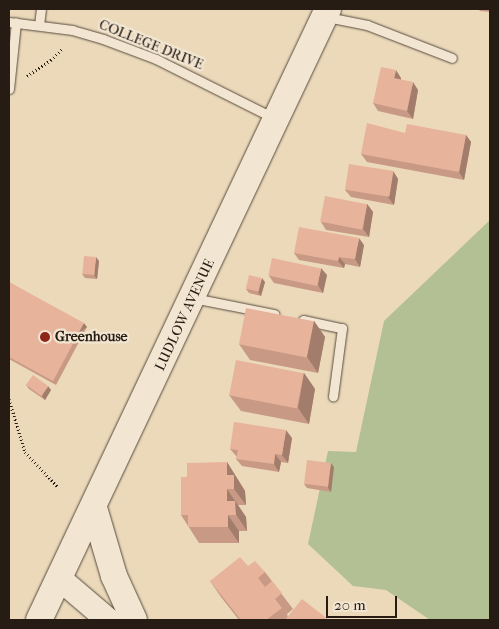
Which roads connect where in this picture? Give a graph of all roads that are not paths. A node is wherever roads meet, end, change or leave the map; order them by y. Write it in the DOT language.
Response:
graph roads {
  1 [pos="41,9"];
  2 [pos="326,13"];
  3 [pos="12,22"];
  4 [pos="38,25"];
  5 [pos="452,58"];
  6 [pos="9,89"];
  7 [pos="276,118"];
  8 [pos="193,298"];
  9 [pos="333,396"];
  10 [pos="94,508"];
  11 [pos="60,579"];
  12 [pos="40,620"];
  13 [pos="108,620"];
  14 [pos="134,620"];
  1 -- 4 [label="lane"];
  2 -- 5 [label="lane"];
  2 -- 7 [label="main road, LUDLOW AVENUE"];
  3 -- 4 [label="lane, COLLEGE DRIVE"];
  3 -- 6 [label="lane"];
  4 -- 7 [label="lane, COLLEGE DRIVE"];
  7 -- 8 [label="main road, LUDLOW AVENUE"];
  8 -- 9 [label="lane"];
  8 -- 10 [label="main road, LUDLOW AVENUE"];
  10 -- 11 [label="main road, LUDLOW AVENUE"];
  10 -- 14 [label="main road"];
  11 -- 12 [label="main road, LUDLOW AVENUE"];
  11 -- 13 [label="street"];
}
